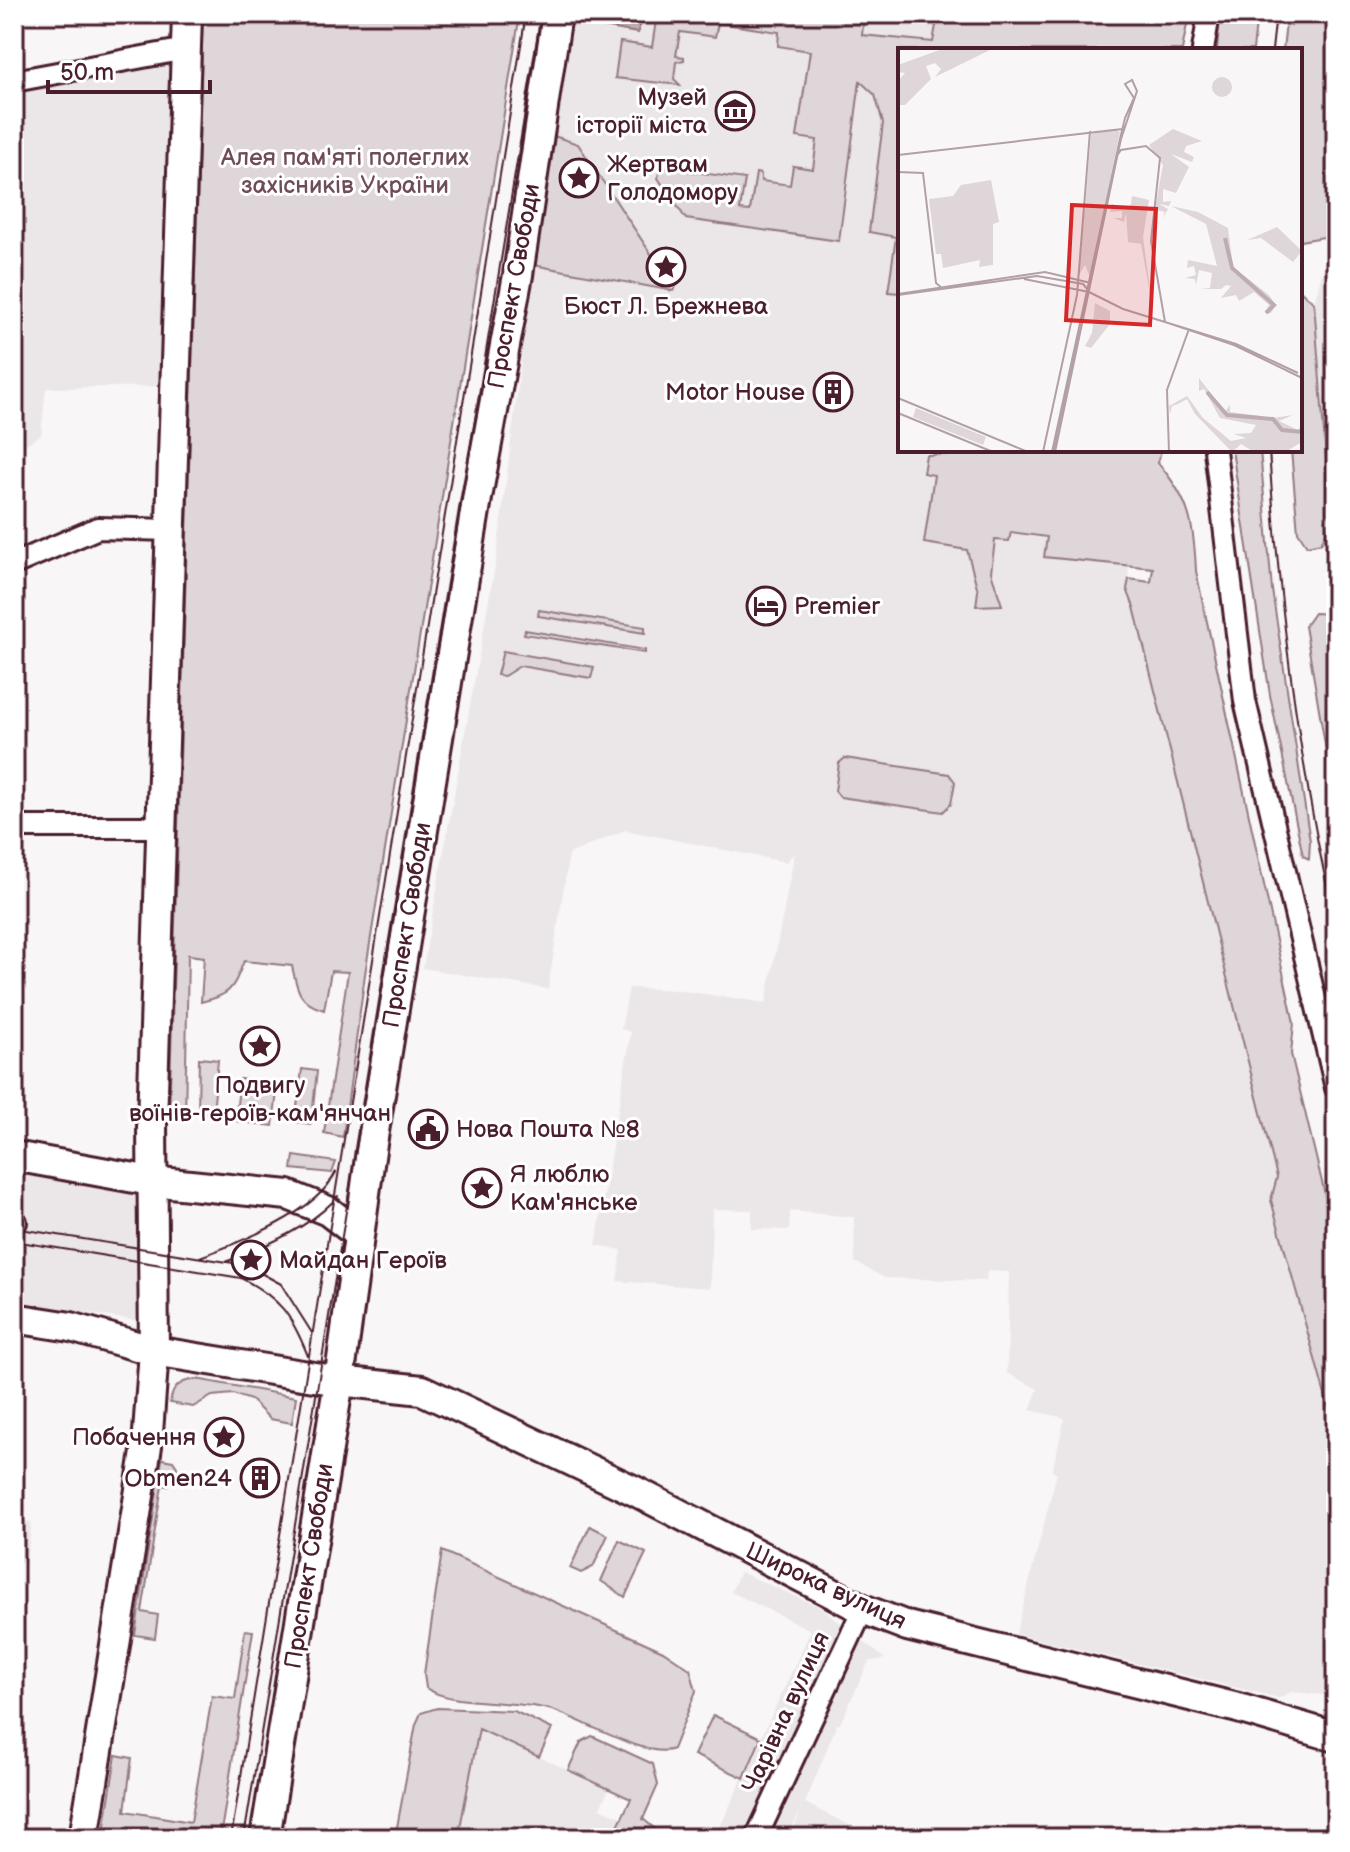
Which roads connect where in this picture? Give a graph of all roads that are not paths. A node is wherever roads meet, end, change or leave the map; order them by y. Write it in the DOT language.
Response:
graph roads {
  1 [pos="187,14"];
  2 [pos="557,14"];
  3 [pos="1209,14"];
  4 [pos="1203,48"];
  5 [pos="186,49"];
  6 [pos="14,81"];
  7 [pos="1215,452"];
  8 [pos="171,530"];
  9 [pos="14,564"];
  10 [pos="14,827"];
  11 [pos="162,827"];
  12 [pos="1336,1088"];
  13 [pos="14,1156"];
  14 [pos="151,1181"];
  15 [pos="359,1235"];
  16 [pos="14,1318"];
  17 [pos="154,1351"];
  18 [pos="339,1381"];
  19 [pos="863,1609"];
  20 [pos="1336,1737"];
  21 [pos="84,1838"];
  22 [pos="265,1838"];
  23 [pos="756,1838"];
  1 -- 5 [label="main road"];
  2 -- 15 [label="main road, Проспект Свободи"];
  3 -- 4 [label="street"];
  5 -- 6 [label="street"];
  5 -- 8 [label="main road"];
  7 -- 12 [label="street"];
  8 -- 9 [label="street"];
  8 -- 11 [label="main road"];
  10 -- 11 [label="street"];
  11 -- 14 [label="main road"];
  13 -- 14 [label="main road"];
  14 -- 15 [label="main road"];
  14 -- 17 [label="main road"];
  15 -- 18 [label="main road, Проспект Свободи"];
  16 -- 17 [label="main road, Широка вулиця"];
  17 -- 18 [label="main road, Широка вулиця"];
  17 -- 21 [label="main road"];
  18 -- 19 [label="main road, Широка вулиця"];
  18 -- 22 [label="main road, Проспект Свободи"];
  19 -- 20 [label="main road, Широка вулиця"];
  19 -- 23 [label="street, Чарівна вулиця"];
}
